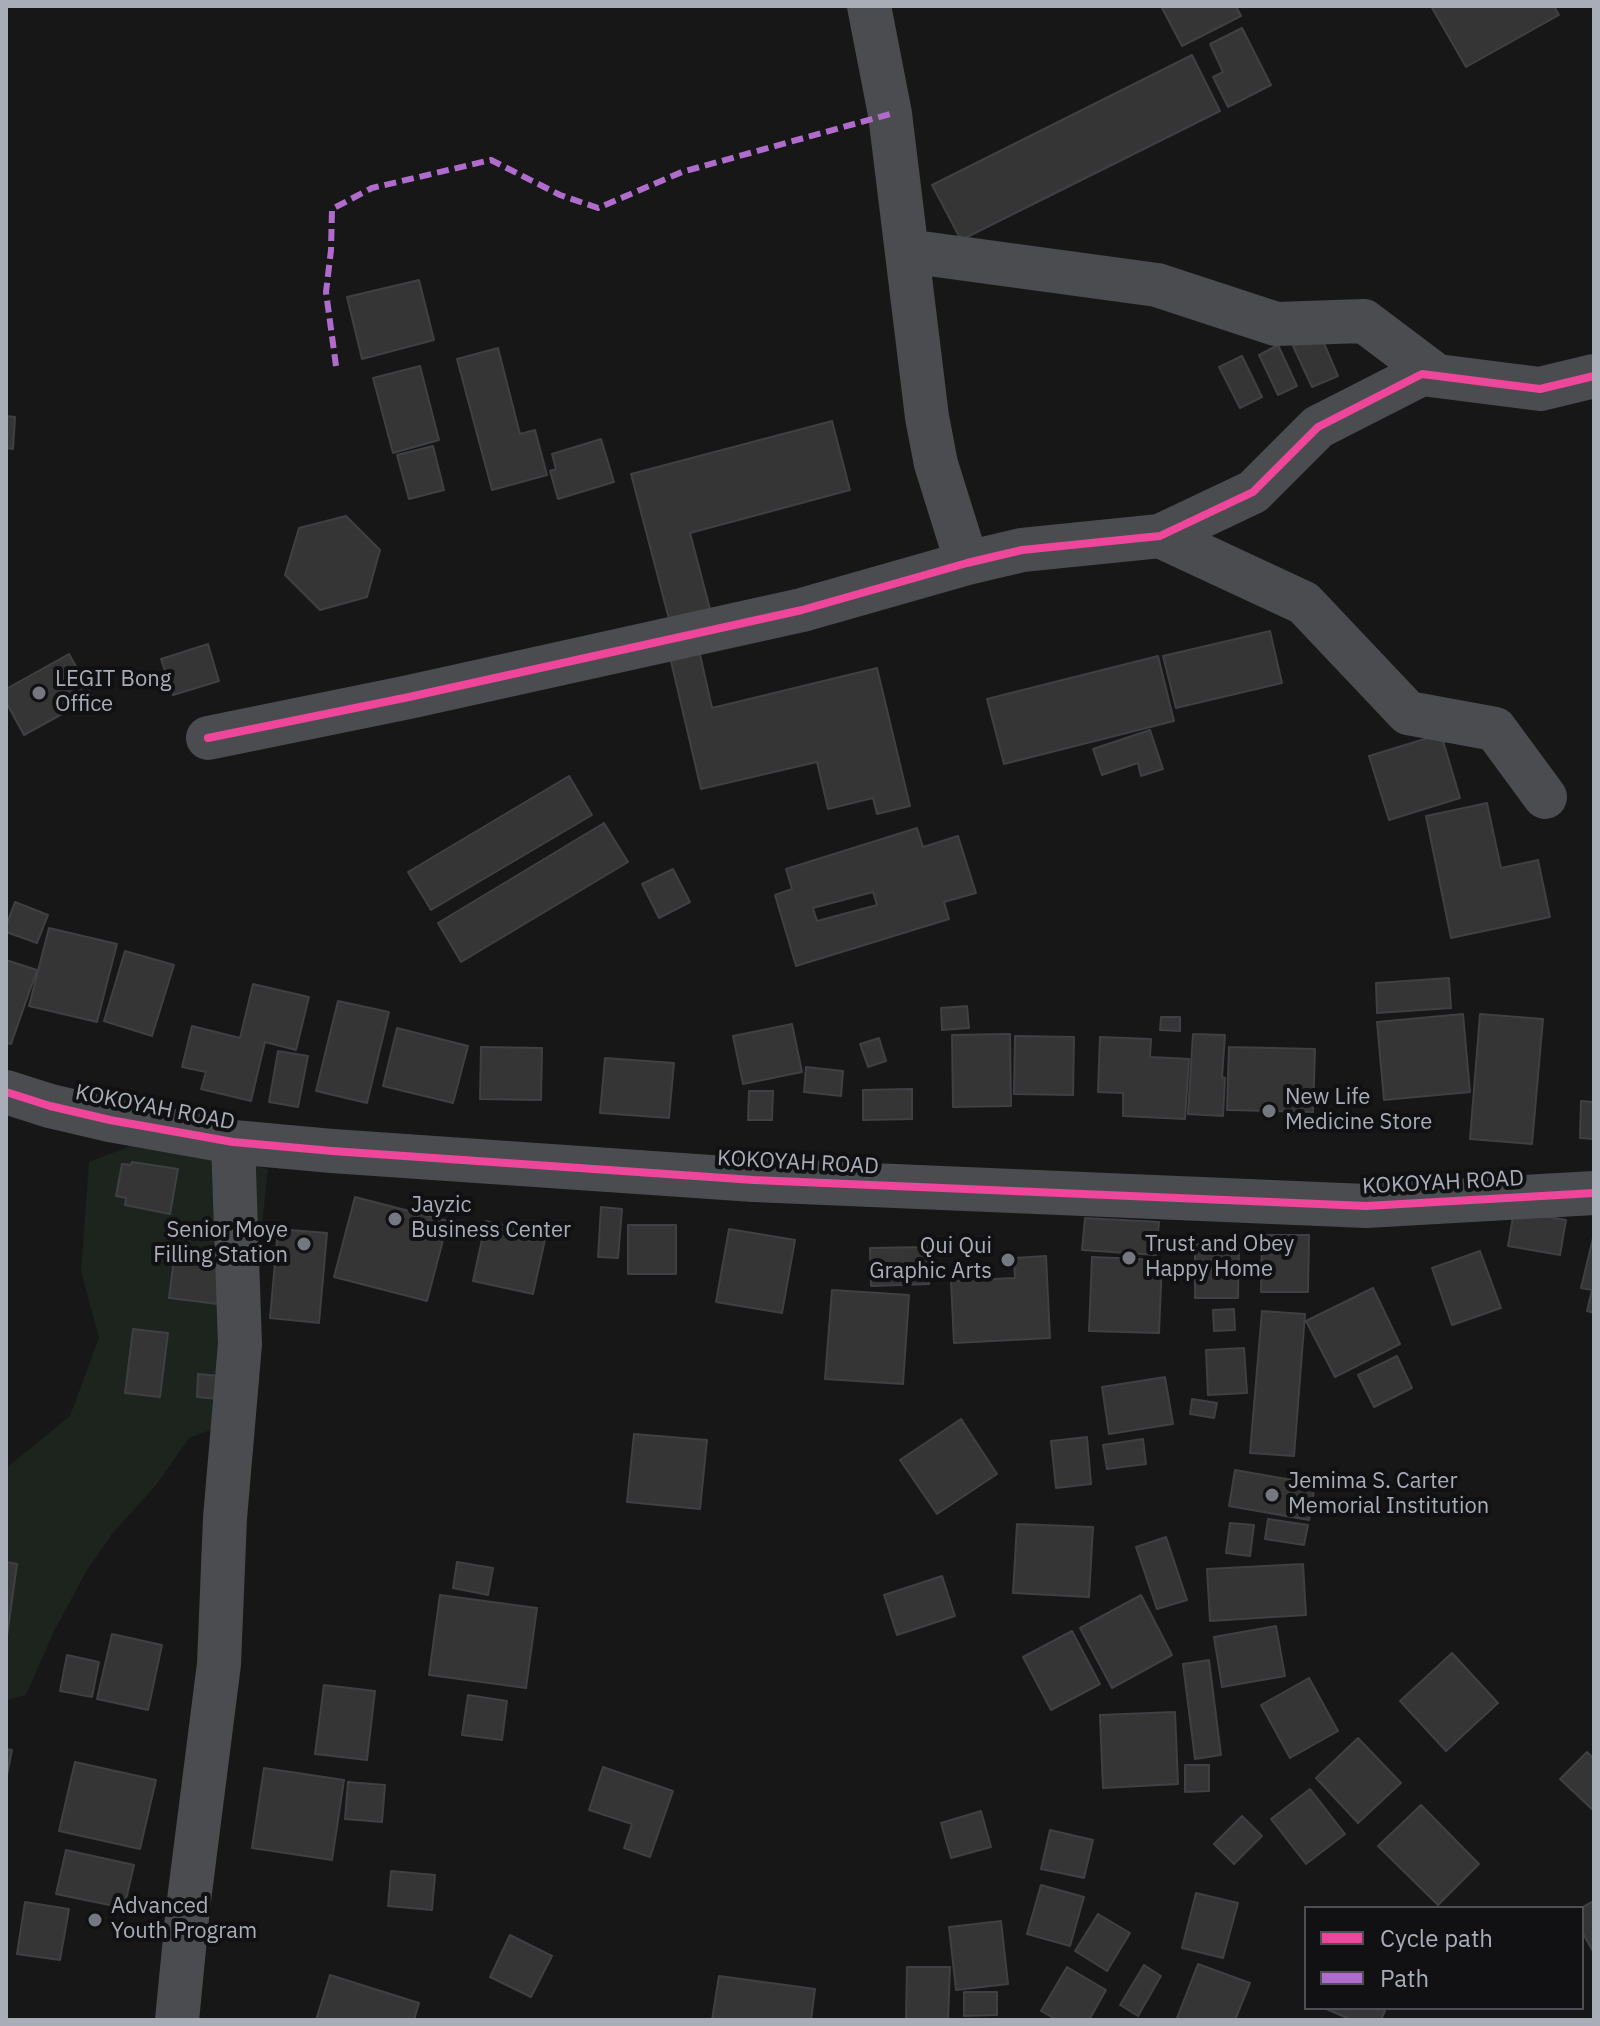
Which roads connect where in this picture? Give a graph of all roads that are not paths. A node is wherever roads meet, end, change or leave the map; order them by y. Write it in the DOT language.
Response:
graph roads {
  1 [pos="869,6"];
  2 [pos="907,251"];
  3 [pos="1437,376"];
  4 [pos="1594,376"];
  5 [pos="1160,536"];
  6 [pos="967,563"];
  7 [pos="208,738"];
  8 [pos="1545,797"];
  9 [pos="6,1092"];
  10 [pos="233,1142"];
  11 [pos="1594,1193"];
  12 [pos="177,2020"];
  1 -- 2 [label="street"];
  2 -- 3 [label="street"];
  2 -- 6 [label="street"];
  3 -- 4 [label="street"];
  3 -- 5 [label="street"];
  5 -- 6 [label="street"];
  5 -- 8 [label="street"];
  6 -- 7 [label="street"];
  9 -- 10 [label="street, KOKOYAH ROAD"];
  10 -- 11 [label="street, KOKOYAH ROAD"];
  10 -- 12 [label="street"];
}
